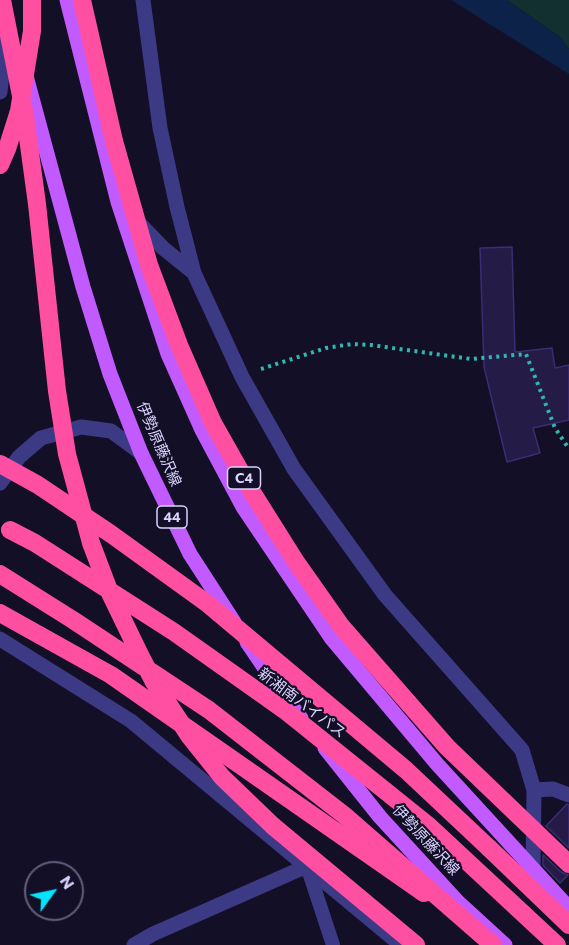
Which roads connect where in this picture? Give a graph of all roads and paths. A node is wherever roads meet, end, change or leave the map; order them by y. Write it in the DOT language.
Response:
graph roads {
  1 [pos="32,0"];
  2 [pos="67,0"];
  3 [pos="82,0"];
  4 [pos="143,0"];
  5 [pos="5,5"];
  6 [pos="0,92"];
  7 [pos="0,165"];
  8 [pos="118,202"];
  9 [pos="194,273"];
  10 [pos="242,377"];
  11 [pos="569,449"];
  12 [pos="141,453"];
  13 [pos="0,464"];
  14 [pos="0,483"];
  15 [pos="5,527"];
  16 [pos="0,574"];
  17 [pos="0,612"];
  18 [pos="0,639"];
  19 [pos="534,790"];
  20 [pos="569,795"];
  21 [pos="569,864"];
  22 [pos="307,866"];
  23 [pos="533,869"];
  24 [pos="569,908"];
  25 [pos="569,925"];
  26 [pos="134,945"];
  27 [pos="333,945"];
  28 [pos="401,945"];
  29 [pos="416,945"];
  30 [pos="493,945"];
  31 [pos="500,945"];
  32 [pos="505,945"];
  33 [pos="557,945"];
  1 -- 7 [label="highway, bridge"];
  2 -- 8 [label="main road"];
  3 -- 21 [label="highway, C4, bridge"];
  4 -- 9 [label="street"];
  5 -- 6 [label="street"];
  5 -- 12 [label="main road, 伊勢原藤沢線 / 44"];
  5 -- 29 [label="highway, bridge"];
  8 -- 9 [label="street"];
  8 -- 23 [label="main road"];
  9 -- 10 [label="street"];
  10 -- 11 [label="path"];
  10 -- 19 [label="street"];
  12 -- 14 [label="street"];
  12 -- 32 [label="main road, 伊勢原藤沢線 / 44"];
  13 -- 25 [label="highway, bridge"];
  15 -- 33 [label="highway, 新湘南バイパス, bridge"];
  16 -- 30 [label="highway, bridge"];
  17 -- 31 [label="highway, bridge"];
  18 -- 22 [label="street"];
  19 -- 20 [label="street"];
  19 -- 23 [label="street"];
  22 -- 26 [label="street"];
  22 -- 27 [label="lane"];
  22 -- 28 [label="street"];
  23 -- 24 [label="main road"];
}
